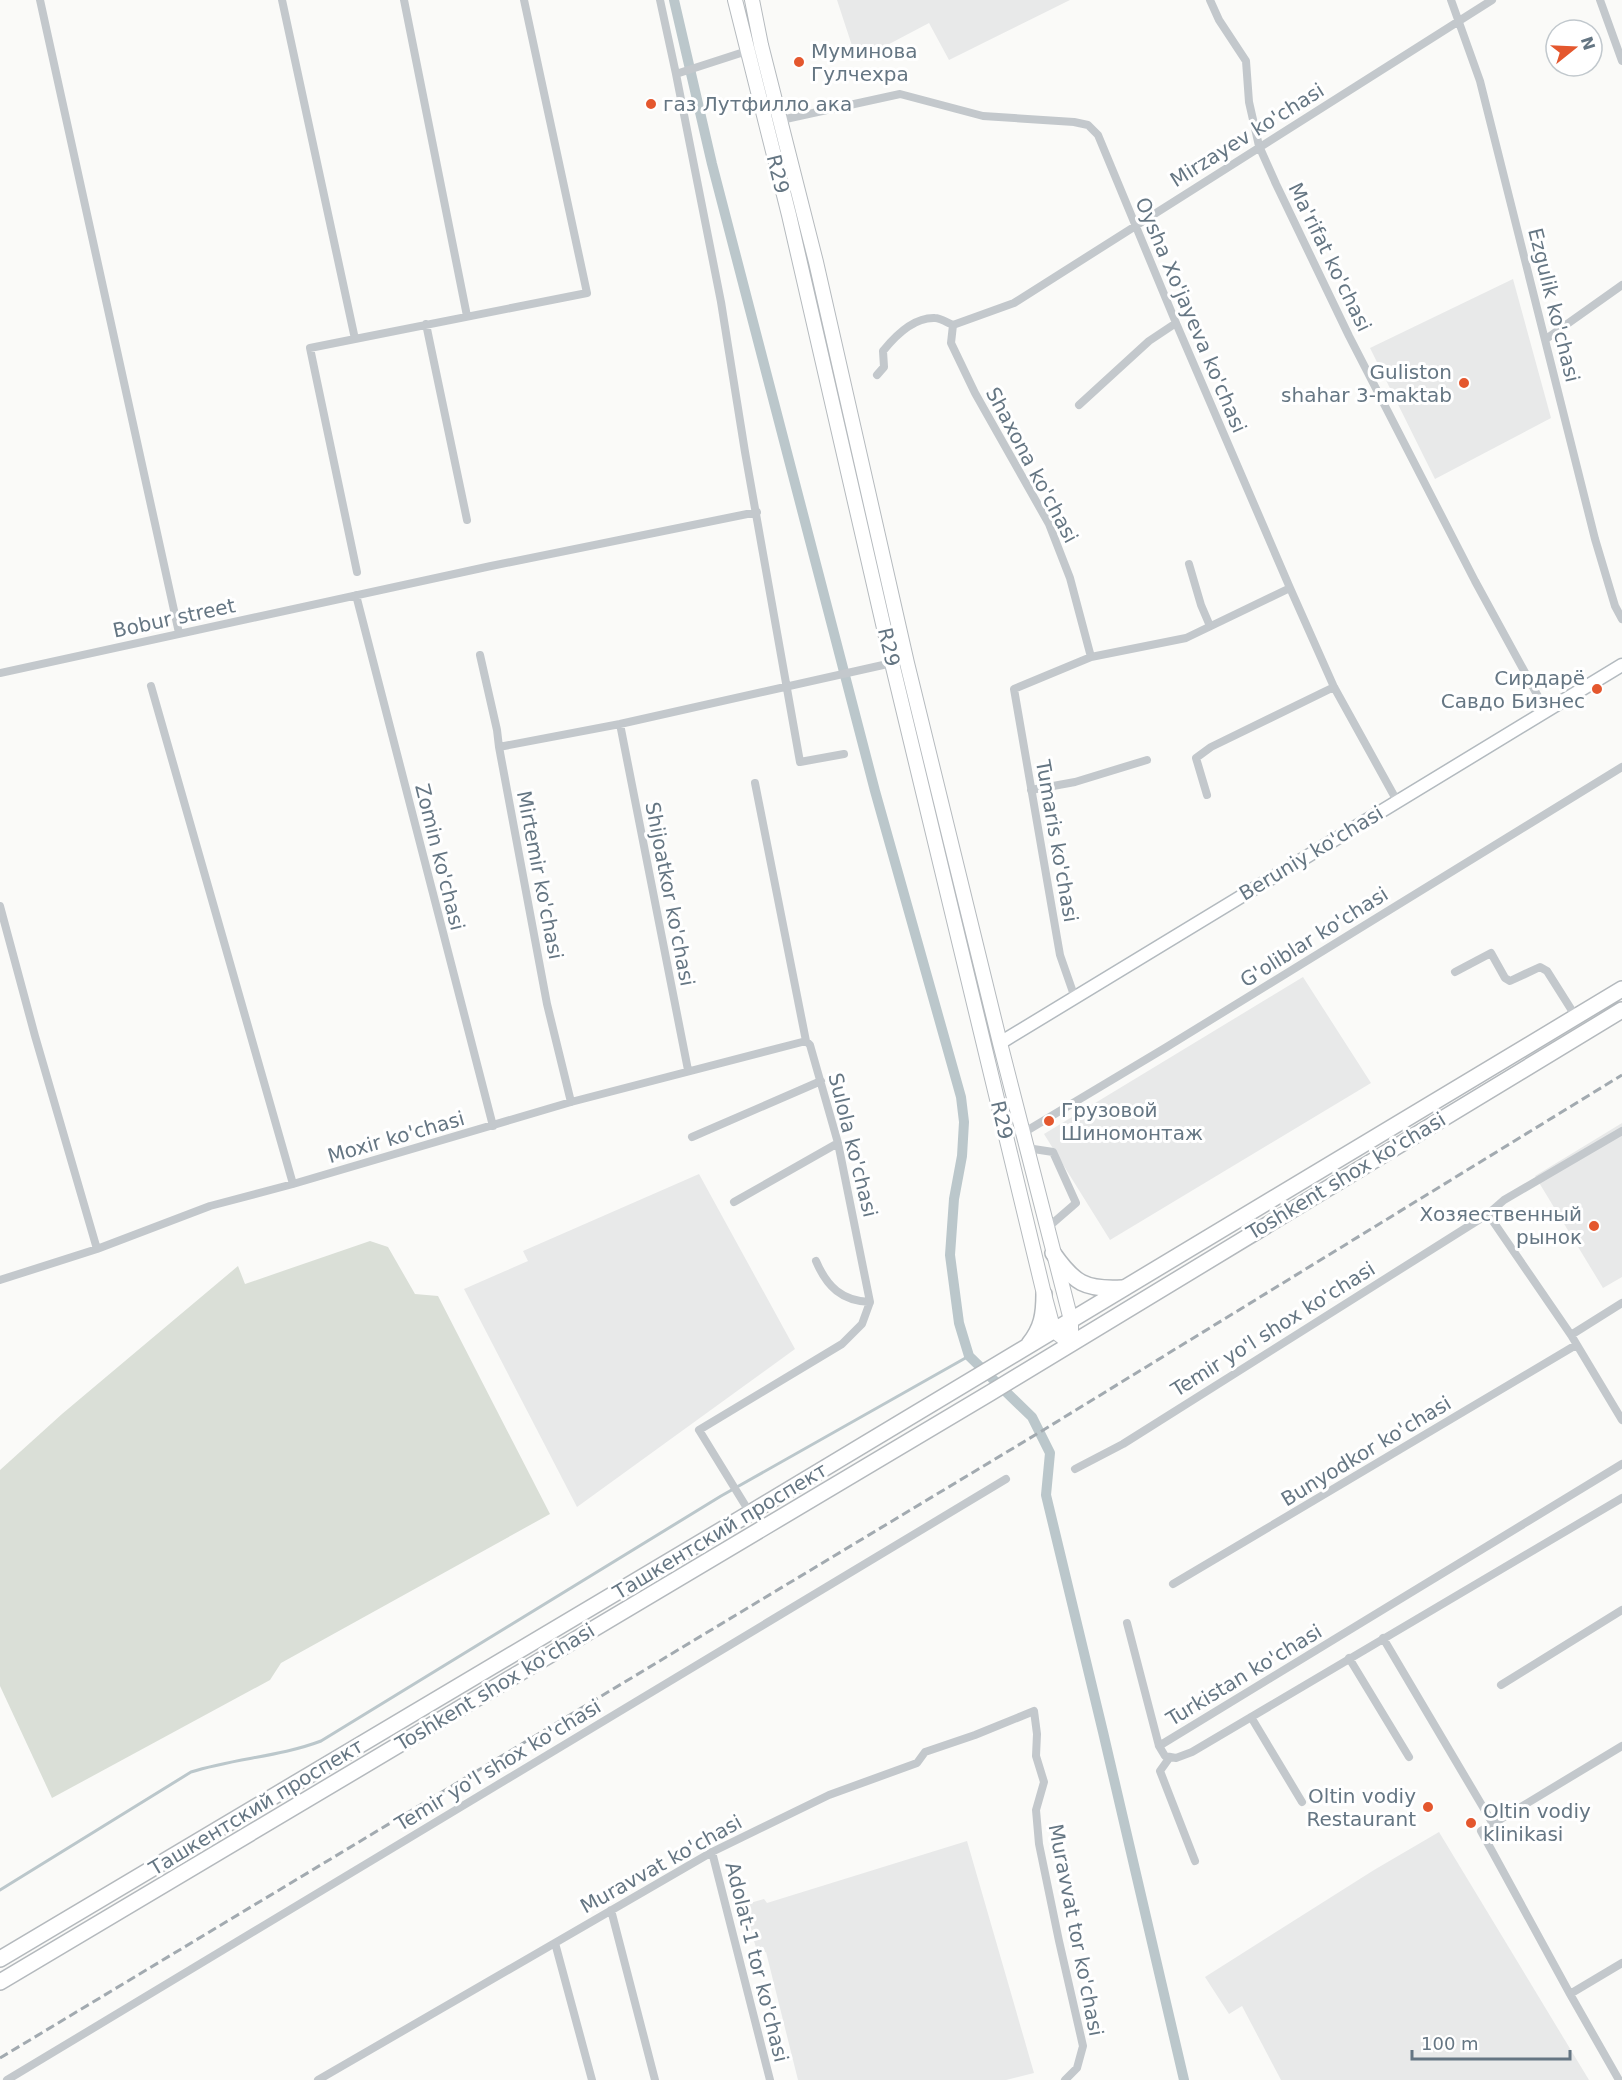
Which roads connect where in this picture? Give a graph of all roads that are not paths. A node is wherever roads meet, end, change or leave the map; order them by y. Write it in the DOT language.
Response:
graph roads {
  1 [pos="40,0"];
  2 [pos="282,0"];
  3 [pos="404,0"];
  4 [pos="524,0"];
  5 [pos="660,0"];
  6 [pos="735,0"];
  7 [pos="752,0"];
  8 [pos="1210,0"];
  9 [pos="1451,0"];
  10 [pos="1492,0"];
  11 [pos="1600,0"];
  12 [pos="1460,20"];
  13 [pos="747,51"];
  14 [pos="1622,61"];
  15 [pos="679,73"];
  16 [pos="781,120"];
  17 [pos="1259,146"];
  18 [pos="1135,225"];
  19 [pos="1622,285"];
  20 [pos="467,316"];
  21 [pos="1176,323"];
  22 [pos="426,324"];
  23 [pos="953,325"];
  24 [pos="355,339"];
  25 [pos="1546,339"];
  26 [pos="877,375"];
  27 [pos="1078,405"];
  28 [pos="757,512"];
  29 [pos="466,520"];
  30 [pos="1189,564"];
  31 [pos="357,572"];
  32 [pos="1290,588"];
  33 [pos="356,595"];
  34 [pos="1622,618"];
  35 [pos="1210,626"];
  36 [pos="179,633"];
  37 [pos="480,655"];
  38 [pos="1091,657"];
  39 [pos="892,663"];
  40 [pos="1622,664"];
  41 [pos="0,673"];
  42 [pos="152,686"];
  43 [pos="786,687"];
  44 [pos="1334,687"];
  45 [pos="1546,711"];
  46 [pos="620,724"];
  47 [pos="499,747"];
  48 [pos="844,754"];
  49 [pos="1147,760"];
  50 [pos="1622,767"];
  51 [pos="755,783"];
  52 [pos="1031,790"];
  53 [pos="1207,795"];
  54 [pos="1397,801"];
  55 [pos="0,906"];
  56 [pos="1455,972"];
  57 [pos="1622,989"];
  58 [pos="1075,998"];
  59 [pos="1622,1010"];
  60 [pos="1576,1017"];
  61 [pos="806,1041"];
  62 [pos="1000,1043"];
  63 [pos="688,1070"];
  64 [pos="821,1081"];
  65 [pos="571,1102"];
  66 [pos="493,1126"];
  67 [pos="1622,1131"];
  68 [pos="1023,1133"];
  69 [pos="692,1137"];
  70 [pos="838,1143"];
  71 [pos="1027,1148"];
  72 [pos="292,1184"];
  73 [pos="734,1202"];
  74 [pos="1488,1214"];
  75 [pos="1046,1229"];
  76 [pos="97,1249"];
  77 [pos="1053,1253"];
  78 [pos="816,1261"];
  79 [pos="0,1280"];
  80 [pos="1125,1288"];
  81 [pos="1044,1294"];
  82 [pos="870,1302"];
  83 [pos="1136,1303"];
  84 [pos="1622,1303"];
  85 [pos="1071,1320"];
  86 [pos="1054,1330"];
  87 [pos="1571,1335"];
  88 [pos="1071,1344"];
  89 [pos="1576,1345"];
  90 [pos="1024,1349"];
  91 [pos="1622,1420"];
  92 [pos="1622,1464"];
  93 [pos="1075,1469"];
  94 [pos="1005,1479"];
  95 [pos="1622,1498"];
  96 [pos="750,1513"];
  97 [pos="1173,1584"];
  98 [pos="1622,1610"];
  99 [pos="1127,1623"];
  100 [pos="1383,1638"];
  101 [pos="1349,1658"];
  102 [pos="1502,1685"];
  103 [pos="1034,1711"];
  104 [pos="1251,1717"];
  105 [pos="1159,1746"];
  106 [pos="1622,1746"];
  107 [pos="1170,1756"];
  108 [pos="1409,1757"];
  109 [pos="1302,1802"];
  110 [pos="1493,1824"];
  111 [pos="712,1852"];
  112 [pos="1195,1861"];
  113 [pos="611,1910"];
  114 [pos="555,1943"];
  115 [pos="0,1959"];
  116 [pos="1622,1963"];
  117 [pos="0,1982"];
  118 [pos="1570,1994"];
  119 [pos="7,2080"];
  120 [pos="318,2080"];
  121 [pos="592,2080"];
  122 [pos="655,2080"];
  123 [pos="770,2080"];
  124 [pos="1065,2080"];
  125 [pos="1619,2080"];
  1 -- 36 [label="street"];
  2 -- 24 [label="street"];
  3 -- 20 [label="street"];
  4 -- 20 [label="street"];
  5 -- 15 [label="street"];
  6 -- 13 [label="main road, R29"];
  7 -- 16 [label="main road, R29"];
  8 -- 17 [label="street, Ma'rifat ko'chasi"];
  9 -- 12 [label="street, Ezgulik ko'chasi"];
  10 -- 12 [label="street, Mirzayev ko'chasi"];
  11 -- 14 [label="street"];
  12 -- 17 [label="street, Mirzayev ko'chasi"];
  12 -- 25 [label="street, Ezgulik ko'chasi"];
  13 -- 15 [label="street"];
  13 -- 39 [label="main road, R29"];
  15 -- 28 [label="street"];
  16 -- 18 [label="street, Oysha Xo'jayeva ko'chasi"];
  16 -- 62 [label="main road, R29"];
  17 -- 18 [label="street, Mirzayev ko'chasi"];
  17 -- 45 [label="street, Ma'rifat ko'chasi"];
  18 -- 21 [label="street, Oysha Xo'jayeva ko'chasi"];
  18 -- 23 [label="street, Mirzayev ko'chasi"];
  19 -- 25 [label="street"];
  20 -- 22 [label="street"];
  21 -- 27 [label="street"];
  21 -- 32 [label="street, Oysha Xo'jayeva ko'chasi"];
  22 -- 24 [label="street"];
  22 -- 29 [label="street"];
  23 -- 26 [label="street"];
  23 -- 38 [label="street, Shaxona ko'chasi"];
  24 -- 31 [label="street"];
  25 -- 34 [label="street, Ezgulik ko'chasi"];
  28 -- 33 [label="street, Bobur street"];
  28 -- 43 [label="street"];
  30 -- 35 [label="street"];
  32 -- 35 [label="street"];
  32 -- 44 [label="street, Oysha Xo'jayeva ko'chasi"];
  33 -- 36 [label="street, Bobur street"];
  33 -- 66 [label="street, Zomin ko'chasi"];
  35 -- 38 [label="street"];
  36 -- 41 [label="street, Bobur street"];
  37 -- 47 [label="street, Mirtemir ko'chasi"];
  38 -- 52 [label="street, Tumaris ko'chasi"];
  39 -- 43 [label="street"];
  39 -- 81 [label="main road, R29"];
  40 -- 45 [label="street, Beruniy ko'chasi"];
  42 -- 72 [label="street"];
  43 -- 46 [label="street"];
  43 -- 48 [label="street"];
  44 -- 53 [label="street"];
  44 -- 54 [label="street, Oysha Xo'jayeva ko'chasi"];
  45 -- 54 [label="street, Beruniy ko'chasi"];
  46 -- 47 [label="street"];
  46 -- 63 [label="street, Shijoatkor ko'chasi"];
  47 -- 65 [label="street, Mirtemir ko'chasi"];
  49 -- 52 [label="street"];
  50 -- 68 [label="street, G'oliblar ko'chasi"];
  51 -- 61 [label="street, Sulola ko'chasi"];
  52 -- 58 [label="street, Tumaris ko'chasi"];
  54 -- 58 [label="street, Beruniy ko'chasi"];
  55 -- 76 [label="street"];
  56 -- 60 [label="street"];
  57 -- 60 [label="highway, Toshkent shox ko'chasi"];
  58 -- 62 [label="street, Beruniy ko'chasi"];
  59 -- 83 [label="highway, Toshkent shox ko'chasi"];
  60 -- 80 [label="highway, Toshkent shox ko'chasi"];
  61 -- 63 [label="street, Moxir ko'chasi"];
  61 -- 64 [label="street, Sulola ko'chasi"];
  62 -- 68 [label="main road, R29"];
  63 -- 65 [label="street, Moxir ko'chasi"];
  64 -- 69 [label="street"];
  64 -- 70 [label="street, Sulola ko'chasi"];
  65 -- 66 [label="street, Moxir ko'chasi"];
  66 -- 72 [label="street, Moxir ko'chasi"];
  67 -- 74 [label="street, Temir yo'l shox ko'chasi"];
  68 -- 71 [label="main road, R29"];
  70 -- 73 [label="street"];
  70 -- 82 [label="street, Sulola ko'chasi"];
  71 -- 75 [label="main road, R29"];
  71 -- 75 [label="street"];
  72 -- 76 [label="street, Moxir ko'chasi"];
  74 -- 87 [label="street"];
  74 -- 93 [label="street, Temir yo'l shox ko'chasi"];
  75 -- 77 [label="main road, R29"];
  76 -- 79 [label="street, Moxir ko'chasi"];
  77 -- 80 [label="highway"];
  77 -- 85 [label="main road, R29"];
  78 -- 82 [label="street"];
  80 -- 83 [label="highway"];
  80 -- 85 [label="highway, Toshkent shox ko'chasi"];
  81 -- 86 [label="main road, R29"];
  81 -- 90 [label="highway"];
  82 -- 96 [label="street"];
  83 -- 88 [label="highway, Toshkent shox ko'chasi"];
  84 -- 87 [label="street"];
  85 -- 86 [label="highway, Toshkent shox ko'chasi"];
  85 -- 88 [label="main road, R29"];
  86 -- 88 [label="main road"];
  86 -- 90 [label="highway, Ташкентский проспект"];
  87 -- 89 [label="street"];
  88 -- 117 [label="highway, Toshkent shox ko'chasi"];
  89 -- 91 [label="street"];
  89 -- 97 [label="street, Bunyodkor ko'chasi"];
  90 -- 96 [label="highway, Ташкентский проспект"];
  92 -- 105 [label="street, Turkistan ko'chasi"];
  94 -- 119 [label="street, Temir yo'l shox ko'chasi"];
  95 -- 100 [label="street, Turkistan ko'chasi"];
  96 -- 115 [label="highway, Ташкентский проспект"];
  98 -- 102 [label="street"];
  99 -- 105 [label="street"];
  100 -- 101 [label="street, Turkistan ko'chasi"];
  100 -- 110 [label="street"];
  101 -- 104 [label="street, Turkistan ko'chasi"];
  101 -- 108 [label="street"];
  103 -- 111 [label="street, Muravvat ko'chasi"];
  103 -- 124 [label="street, Muravvat tor ko'chasi"];
  104 -- 107 [label="street, Turkistan ko'chasi"];
  104 -- 109 [label="street"];
  105 -- 107 [label="street, Turkistan ko'chasi"];
  106 -- 110 [label="street"];
  107 -- 112 [label="street"];
  110 -- 118 [label="street"];
  111 -- 113 [label="street, Muravvat ko'chasi"];
  111 -- 123 [label="street, Adolat-1 tor ko'chasi"];
  113 -- 114 [label="street, Muravvat ko'chasi"];
  113 -- 122 [label="street"];
  114 -- 120 [label="street, Muravvat ko'chasi"];
  114 -- 121 [label="street"];
  116 -- 118 [label="street"];
  118 -- 125 [label="street"];
}
